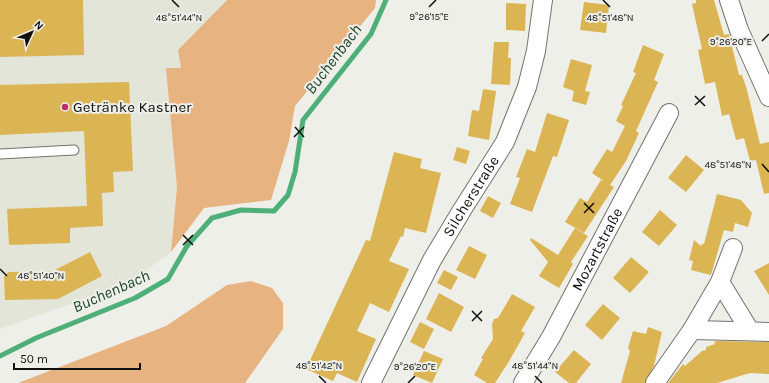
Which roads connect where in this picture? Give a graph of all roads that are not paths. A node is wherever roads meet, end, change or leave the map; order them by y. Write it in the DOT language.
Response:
graph roads {
  1 [pos="543,0"];
  2 [pos="729,0"];
  3 [pos="769,97"];
  4 [pos="669,113"];
  5 [pos="74,150"];
  6 [pos="0,154"];
  7 [pos="733,248"];
  8 [pos="720,282"];
  9 [pos="692,330"];
  10 [pos="750,331"];
  11 [pos="769,332"];
  12 [pos="371,383"];
  13 [pos="523,383"];
  14 [pos="655,383"];
  1 -- 12 [label="street, Silcherstraße"];
  2 -- 3 [label="street"];
  4 -- 13 [label="street, Mozartstraße"];
  5 -- 6 [label="lane"];
  7 -- 8 [label="street"];
  8 -- 9 [label="street"];
  8 -- 10 [label="street"];
  9 -- 10 [label="street"];
  9 -- 14 [label="street"];
  10 -- 11 [label="street"];
}
